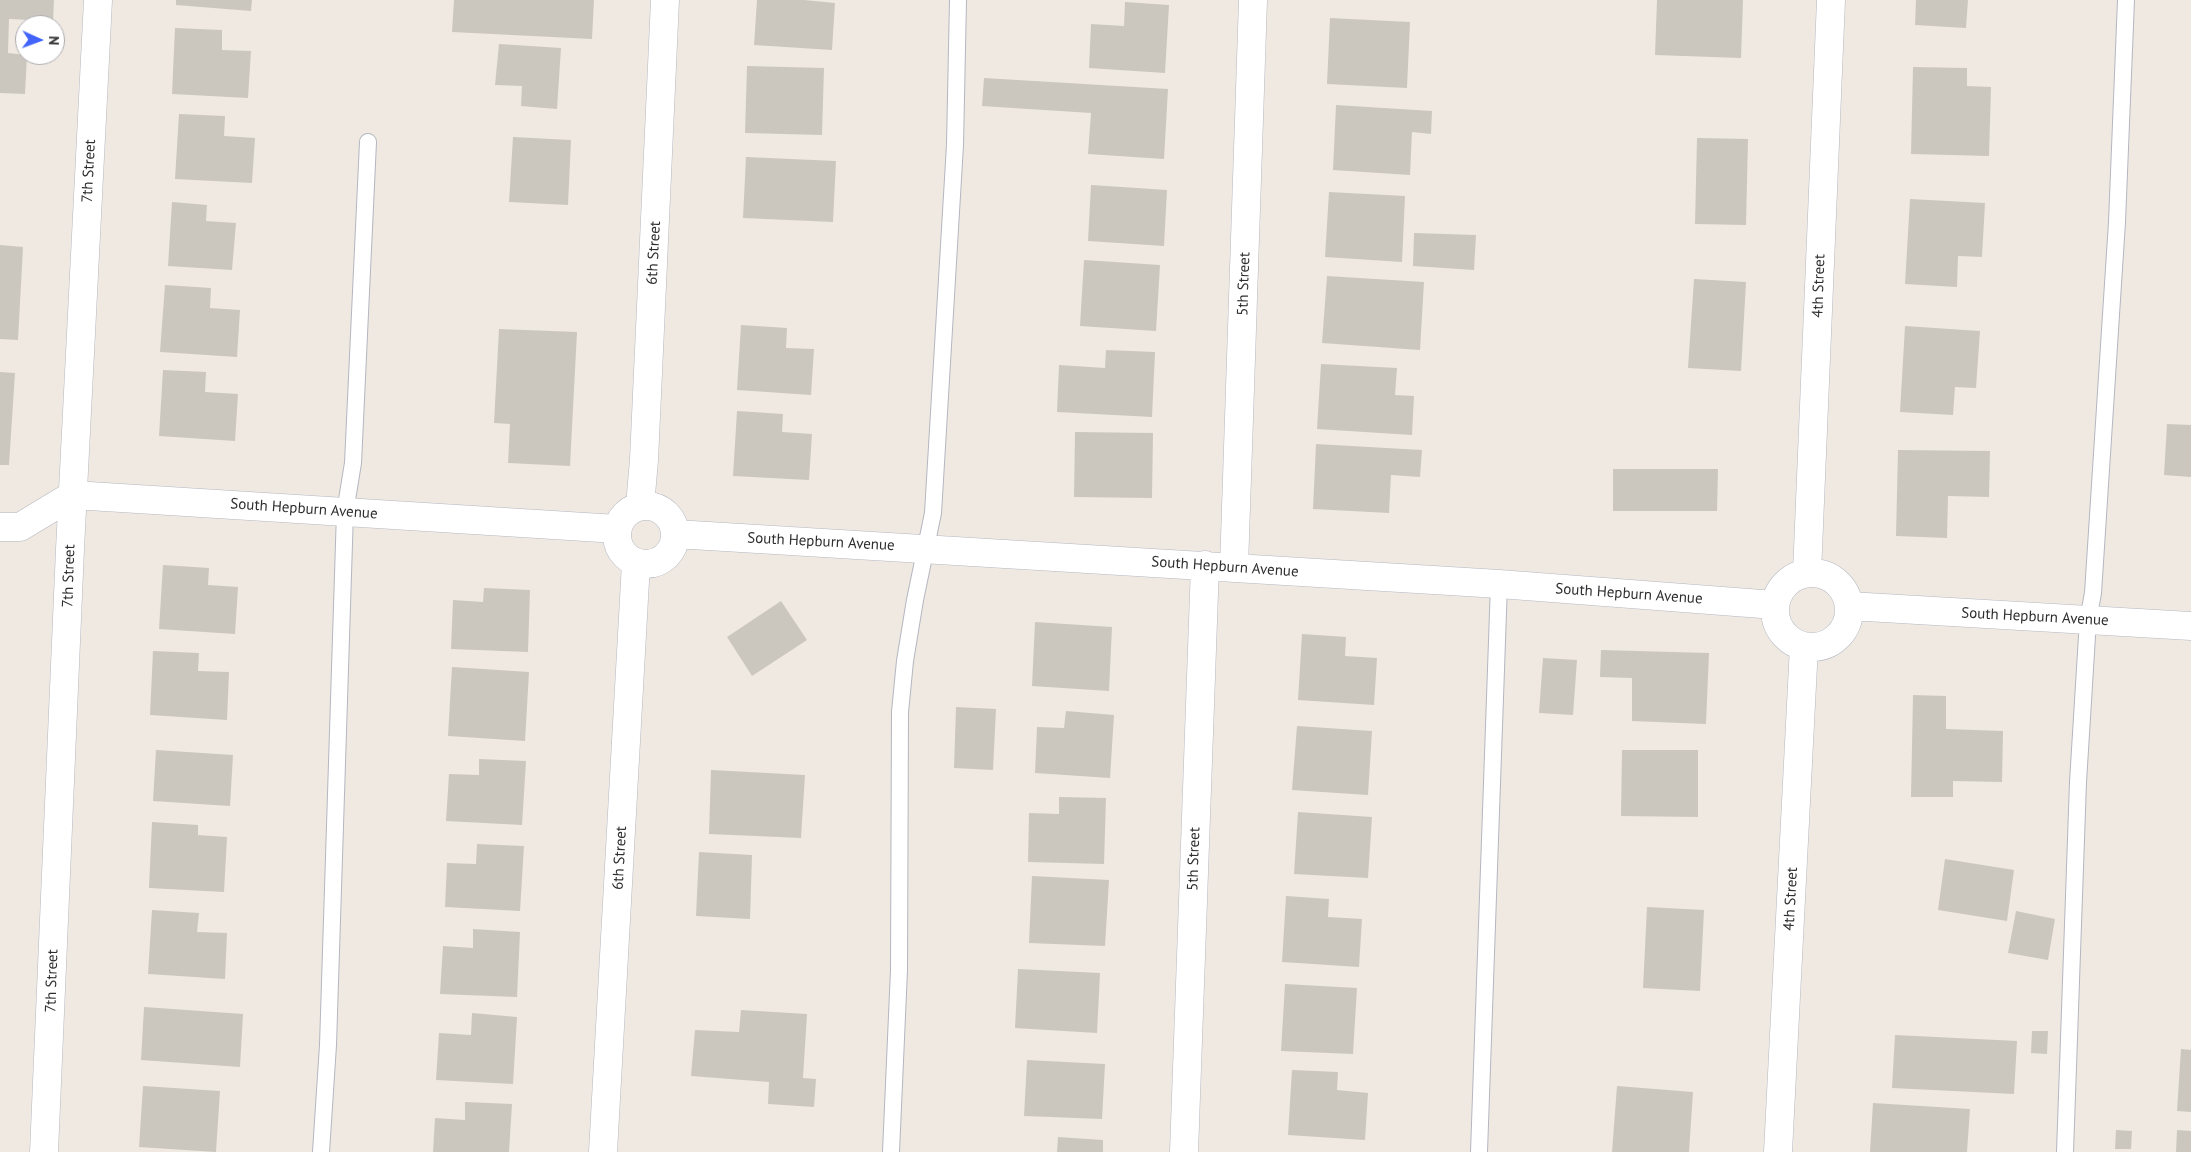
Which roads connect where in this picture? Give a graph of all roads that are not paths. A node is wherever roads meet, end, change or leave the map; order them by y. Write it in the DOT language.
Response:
graph roads {
  1 [pos="98,0"];
  2 [pos="665,0"];
  3 [pos="958,0"];
  4 [pos="1253,0"];
  5 [pos="1831,0"];
  6 [pos="2126,0"];
  7 [pos="368,142"];
  8 [pos="73,495"];
  9 [pos="640,506"];
  10 [pos="345,512"];
  11 [pos="0,527"];
  12 [pos="617,529"];
  13 [pos="675,534"];
  14 [pos="924,548"];
  15 [pos="636,563"];
  16 [pos="1204,565"];
  17 [pos="1234,567"];
  18 [pos="1807,573"];
  19 [pos="1499,584"];
  20 [pos="1775,605"];
  21 [pos="1849,606"];
  22 [pos="2088,620"];
  23 [pos="2191,626"];
  24 [pos="1804,646"];
  25 [pos="44,1152"];
  26 [pos="321,1152"];
  27 [pos="603,1152"];
  28 [pos="891,1152"];
  29 [pos="1184,1152"];
  30 [pos="1479,1152"];
  31 [pos="1778,1152"];
  32 [pos="2065,1152"];
  1 -- 8 [label="street, 7th Street"];
  2 -- 9 [label="street, 6th Street"];
  3 -- 14 [label="lane"];
  4 -- 17 [label="street, 5th Street"];
  5 -- 18 [label="street, 4th Street"];
  6 -- 22 [label="lane"];
  7 -- 10 [label="lane"];
  8 -- 10 [label="street, South Hepburn Avenue"];
  8 -- 11 [label="street"];
  8 -- 25 [label="street, 7th Street"];
  9 -- 12 [label="street"];
  9 -- 13 [label="street"];
  10 -- 12 [label="street, South Hepburn Avenue"];
  10 -- 26 [label="lane"];
  12 -- 15 [label="street"];
  13 -- 14 [label="street, South Hepburn Avenue"];
  13 -- 15 [label="street"];
  14 -- 16 [label="street, South Hepburn Avenue"];
  14 -- 28 [label="lane"];
  15 -- 27 [label="street, 6th Street"];
  16 -- 17 [label="street, South Hepburn Avenue"];
  16 -- 29 [label="street, 5th Street"];
  17 -- 19 [label="street, South Hepburn Avenue"];
  18 -- 20 [label="street"];
  18 -- 21 [label="street"];
  19 -- 20 [label="street, South Hepburn Avenue"];
  19 -- 30 [label="lane"];
  20 -- 24 [label="street"];
  21 -- 22 [label="street, South Hepburn Avenue"];
  21 -- 24 [label="street"];
  22 -- 23 [label="street, South Hepburn Avenue"];
  22 -- 32 [label="lane"];
  24 -- 31 [label="street, 4th Street"];
}
